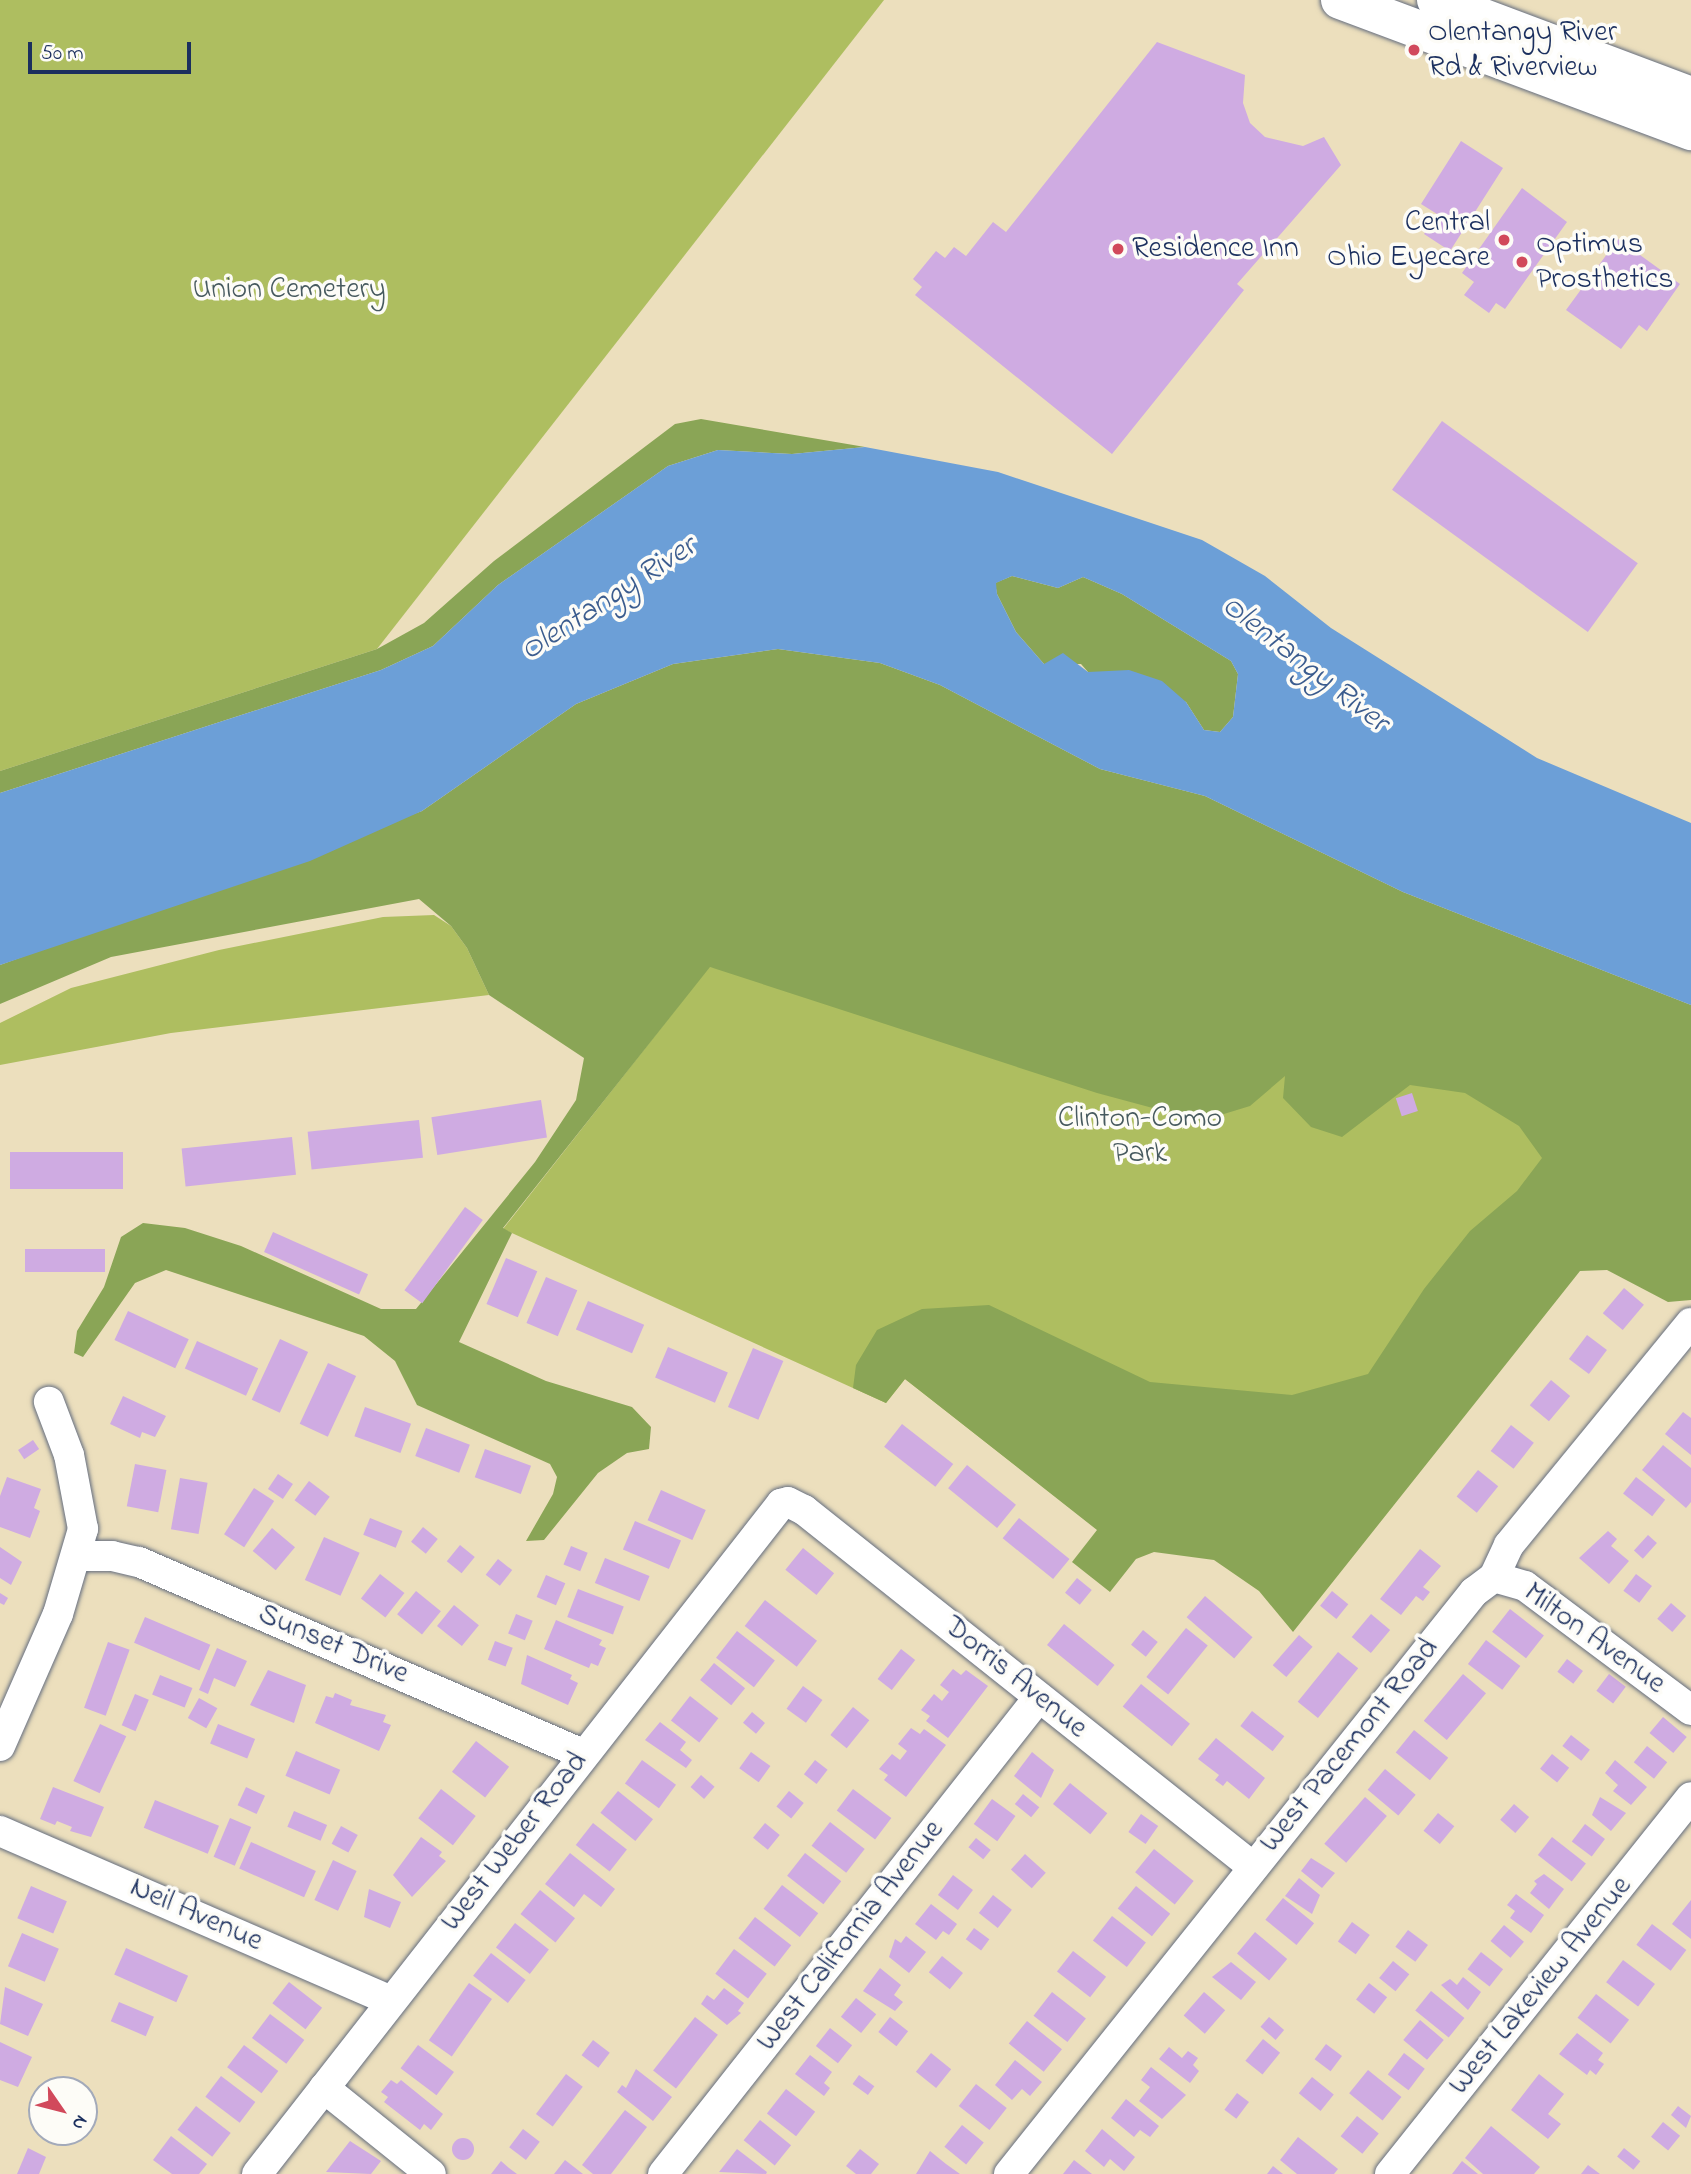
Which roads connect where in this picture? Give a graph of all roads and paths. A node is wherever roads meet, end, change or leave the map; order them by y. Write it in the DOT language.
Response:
graph roads {
  1 [pos="1339,0"];
  2 [pos="1436,0"];
  3 [pos="1691,96"];
  4 [pos="1691,131"];
  5 [pos="1691,1323"];
  6 [pos="49,1402"];
  7 [pos="774,1510"];
  8 [pos="78,1556"];
  9 [pos="1494,1577"];
  10 [pos="1038,1697"];
  11 [pos="1691,1710"];
  12 [pos="0,1746"];
  13 [pos="583,1754"];
  14 [pos="1691,1797"];
  15 [pos="0,1831"];
  16 [pos="1253,1867"];
  17 [pos="391,2001"];
  18 [pos="324,2088"];
  19 [pos="257,2174"];
  20 [pos="431,2174"];
  21 [pos="663,2174"];
  22 [pos="1009,2174"];
  23 [pos="1391,2174"];
  1 -- 4 [label="main road"];
  2 -- 3 [label="main road"];
  5 -- 9 [label="street, West Pacemont Road"];
  6 -- 8 [label="street"];
  7 -- 10 [label="street, Dorris Avenue"];
  7 -- 13 [label="street, West Weber Road"];
  8 -- 12 [label="street"];
  8 -- 13 [label="street, Sunset Drive"];
  9 -- 11 [label="street, Milton Avenue"];
  9 -- 16 [label="street, West Pacemont Road"];
  10 -- 16 [label="street, Dorris Avenue"];
  10 -- 21 [label="street, West California Avenue"];
  13 -- 17 [label="street, West Weber Road"];
  14 -- 23 [label="street, West Lakeview Avenue"];
  15 -- 17 [label="street, Neil Avenue"];
  16 -- 22 [label="street, West Pacemont Road"];
  17 -- 18 [label="street, West Weber Road"];
  18 -- 19 [label="street, West Weber Road"];
  18 -- 20 [label="street"];
}
